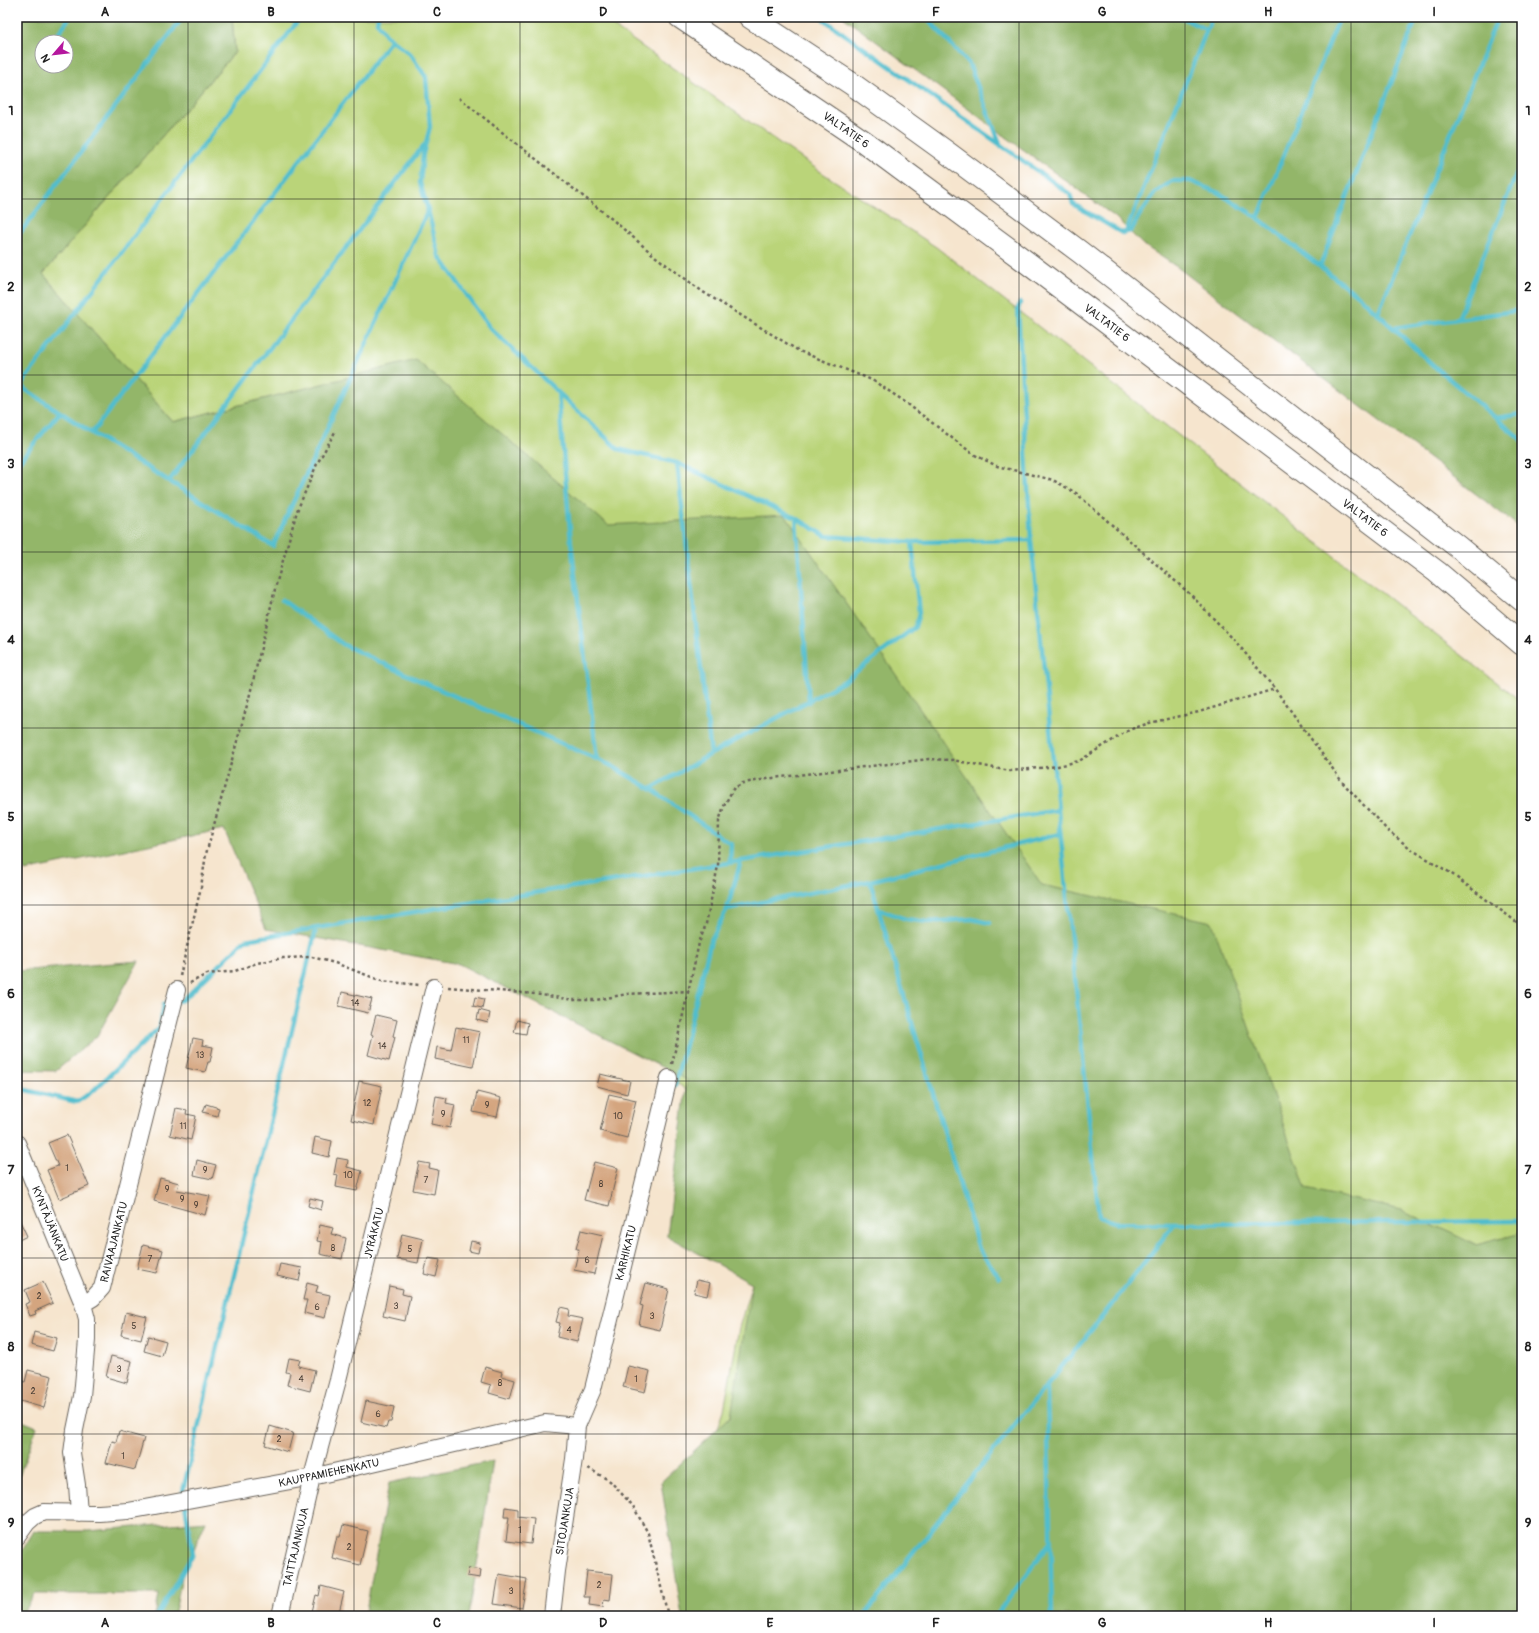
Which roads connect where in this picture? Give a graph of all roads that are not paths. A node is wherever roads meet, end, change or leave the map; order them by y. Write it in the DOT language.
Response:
graph roads {
  1 [pos="680,17"];
  2 [pos="750,17"];
  3 [pos="1522,600"];
  4 [pos="1522,644"];
  5 [pos="434,987"];
  6 [pos="177,990"];
  7 [pos="669,1078"];
  8 [pos="17,1143"];
  9 [pos="83,1304"];
  10 [pos="577,1426"];
  11 [pos="312,1477"];
  12 [pos="78,1513"];
  13 [pos="17,1537"];
  14 [pos="280,1616"];
  15 [pos="552,1616"];
  1 -- 4 [label="highway, VALTATIE 6"];
  2 -- 3 [label="highway"];
  5 -- 11 [label="street, JYRÄKATU"];
  6 -- 9 [label="street, RAIVAAJANKATU"];
  7 -- 10 [label="street, KARHIKATU"];
  8 -- 9 [label="street, KYNTÄJÄNKATU"];
  9 -- 12 [label="street"];
  10 -- 11 [label="street, KAUPPAMIEHENKATU"];
  10 -- 15 [label="street, SITOJANKUJA"];
  11 -- 12 [label="street, KAUPPAMIEHENKATU"];
  11 -- 14 [label="street, TAITTAJANKUJA"];
  12 -- 13 [label="street, KAUPPAMIEHENKATU"];
}
